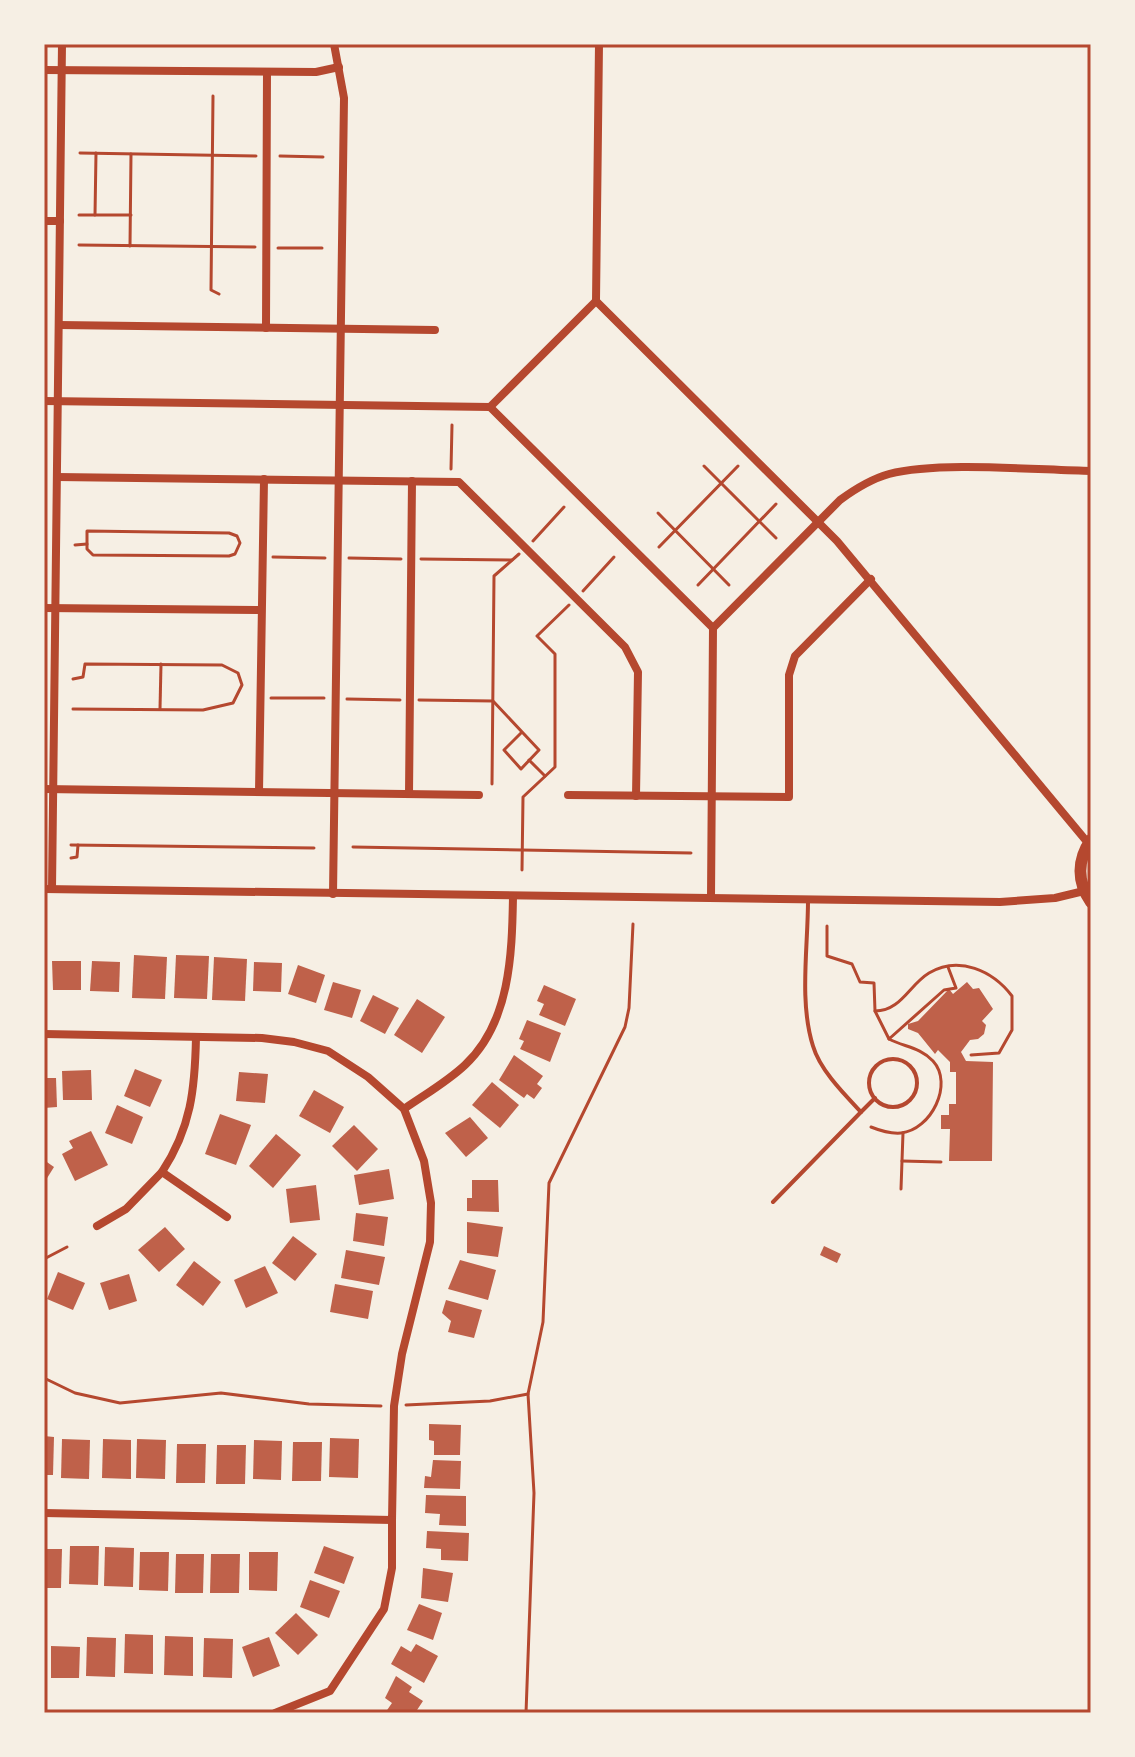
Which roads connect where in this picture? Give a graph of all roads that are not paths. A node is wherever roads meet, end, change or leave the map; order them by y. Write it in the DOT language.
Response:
graph roads {
  1 [pos="62,44"];
  2 [pos="334,44"];
  3 [pos="599,44"];
  4 [pos="339,67"];
  5 [pos="44,70"];
  6 [pos="62,70"];
  7 [pos="267,72"];
  8 [pos="44,221"];
  9 [pos="60,221"];
  10 [pos="596,301"];
  11 [pos="59,325"];
  12 [pos="266,328"];
  13 [pos="340,329"];
  14 [pos="435,330"];
  15 [pos="44,401"];
  16 [pos="58,401"];
  17 [pos="338,405"];
  18 [pos="490,407"];
  19 [pos="1091,471"];
  20 [pos="57,477"];
  21 [pos="264,479"];
  22 [pos="337,480"];
  23 [pos="412,481"];
  24 [pos="818,522"];
  25 [pos="871,579"];
  26 [pos="44,608"];
  27 [pos="56,608"];
  28 [pos="261,610"];
  29 [pos="713,628"];
  30 [pos="49,789"];
  31 [pos="259,792"];
  32 [pos="334,793"];
  33 [pos="409,794"];
  34 [pos="479,795"];
  35 [pos="568,795"];
  36 [pos="636,796"];
  37 [pos="711,797"];
  38 [pos="1090,841"];
  39 [pos="48,889"];
  40 [pos="333,894"];
  41 [pos="513,897"];
  42 [pos="1087,897"];
  43 [pos="711,898"];
  44 [pos="808,899"];
  45 [pos="44,1034"];
  46 [pos="196,1037"];
  47 [pos="875,1098"];
  48 [pos="404,1109"];
  49 [pos="861,1112"];
  50 [pos="162,1172"];
  51 [pos="773,1202"];
  52 [pos="227,1217"];
  53 [pos="97,1226"];
  54 [pos="44,1513"];
  55 [pos="392,1520"];
  56 [pos="275,1713"];
  1 -- 6 [label="street"];
  2 -- 4 [label="street"];
  3 -- 10 [label="street"];
  4 -- 7 [label="street"];
  4 -- 13 [label="street"];
  5 -- 6 [label="street"];
  6 -- 7 [label="street"];
  6 -- 9 [label="street"];
  7 -- 12 [label="street"];
  8 -- 9 [label="street"];
  9 -- 11 [label="street"];
  10 -- 18 [label="street"];
  10 -- 24 [label="street"];
  11 -- 12 [label="street"];
  11 -- 16 [label="street"];
  12 -- 13 [label="street"];
  13 -- 14 [label="street"];
  13 -- 17 [label="street"];
  15 -- 16 [label="street"];
  16 -- 17 [label="street"];
  16 -- 20 [label="street"];
  17 -- 18 [label="street"];
  17 -- 22 [label="street"];
  18 -- 29 [label="street"];
  19 -- 24 [label="street"];
  20 -- 21 [label="street"];
  20 -- 27 [label="street"];
  21 -- 22 [label="street"];
  21 -- 28 [label="street"];
  22 -- 23 [label="street"];
  22 -- 32 [label="street"];
  23 -- 33 [label="street"];
  23 -- 36 [label="street"];
  24 -- 25 [label="street"];
  24 -- 29 [label="street"];
  25 -- 37 [label="street"];
  25 -- 38 [label="street"];
  26 -- 27 [label="street"];
  27 -- 28 [label="street"];
  27 -- 30 [label="street"];
  28 -- 31 [label="street"];
  29 -- 37 [label="street"];
  30 -- 31 [label="street"];
  30 -- 39 [label="street"];
  31 -- 32 [label="street"];
  32 -- 33 [label="street"];
  32 -- 40 [label="street"];
  33 -- 34 [label="street"];
  35 -- 36 [label="street"];
  36 -- 37 [label="street"];
  37 -- 43 [label="street"];
  38 -- 42 [label="main road"];
  39 -- 40 [label="street"];
  40 -- 41 [label="street"];
  41 -- 43 [label="street"];
  41 -- 48 [label="street"];
  42 -- 44 [label="street"];
  43 -- 44 [label="street"];
  44 -- 49 [label="lane"];
  45 -- 46 [label="street"];
  46 -- 48 [label="street"];
  46 -- 50 [label="street"];
  47 -- 47 [label="lane"];
  47 -- 49 [label="lane"];
  48 -- 55 [label="street"];
  49 -- 51 [label="lane"];
  50 -- 52 [label="street"];
  50 -- 53 [label="street"];
  54 -- 55 [label="street"];
  55 -- 56 [label="street"];
}
